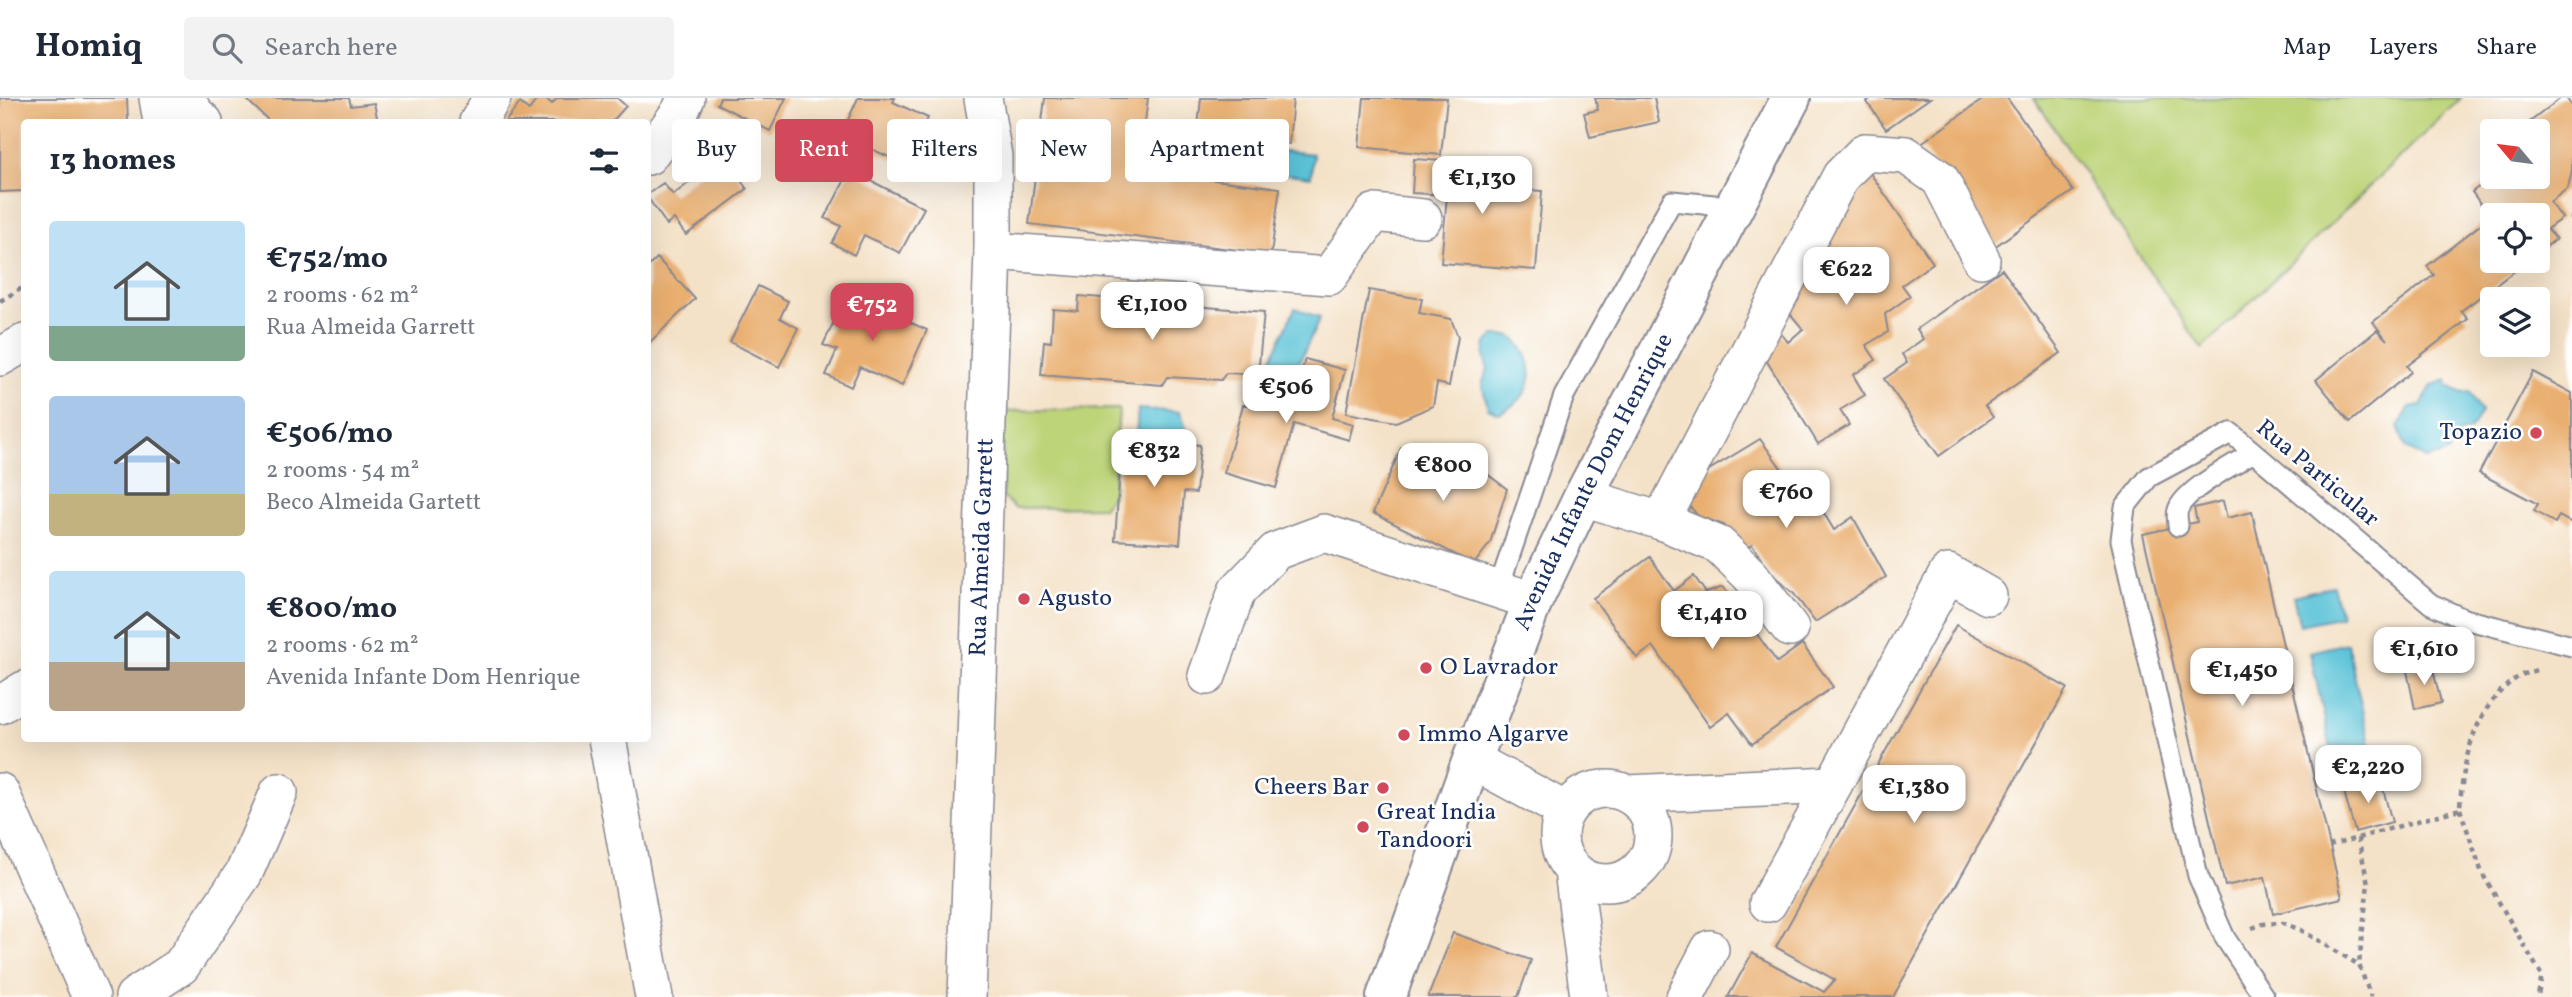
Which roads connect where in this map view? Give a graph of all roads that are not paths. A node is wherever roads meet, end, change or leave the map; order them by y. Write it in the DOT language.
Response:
graph roads {
  1 [pos="158,98"];
  2 [pos="185,98"];
  3 [pos="492,98"];
  4 [pos="686,98"];
  5 [pos="983,98"];
  6 [pos="1791,98"];
  7 [pos="162,119"];
  8 [pos="201,119"];
  9 [pos="480,119"];
  10 [pos="651,152"];
  11 [pos="1735,207"];
  12 [pos="1423,218"];
  13 [pos="993,251"];
  14 [pos="1981,259"];
  15 [pos="21,346"];
  16 [pos="0,357"];
  17 [pos="2253,452"];
  18 [pos="1583,497"];
  19 [pos="1661,521"];
  20 [pos="2178,526"];
  21 [pos="1516,596"];
  22 [pos="1988,596"];
  23 [pos="1790,628"];
  24 [pos="2572,646"];
  25 [pos="1208,676"];
  26 [pos="21,692"];
  27 [pos="0,705"];
  28 [pos="608,742"];
  29 [pos="1472,760"];
  30 [pos="1833,785"];
  31 [pos="0,792"];
  32 [pos="279,792"];
  33 [pos="1627,794"];
  34 [pos="1566,811"];
  35 [pos="1573,870"];
  36 [pos="1768,903"];
  37 [pos="1710,949"];
  38 [pos="91,997"];
  39 [pos="134,997"];
  40 [pos="654,997"];
  41 [pos="967,997"];
  42 [pos="1386,997"];
  43 [pos="1589,997"];
  44 [pos="1685,997"];
  45 [pos="2264,997"];
  1 -- 7 [label="street"];
  2 -- 8 [label="street"];
  3 -- 9 [label="street"];
  4 -- 10 [label="street"];
  5 -- 13 [label="street, Rua Almeida Garrett"];
  6 -- 11 [label="street, Avenida Infante Dom Henrique"];
  11 -- 18 [label="street, Avenida Infante Dom Henrique"];
  11 -- 21 [label="lane"];
  12 -- 13 [label="street"];
  13 -- 41 [label="street, Rua Almeida Garrett"];
  14 -- 19 [label="street"];
  15 -- 16 [label="street"];
  17 -- 20 [label="lane"];
  17 -- 24 [label="lane, Rua Particular"];
  17 -- 45 [label="lane, Rua Particular"];
  18 -- 19 [label="street"];
  18 -- 21 [label="street, Avenida Infante Dom Henrique"];
  19 -- 23 [label="street"];
  21 -- 25 [label="street"];
  21 -- 29 [label="street, Avenida Infante Dom Henrique"];
  22 -- 30 [label="street"];
  26 -- 27 [label="street"];
  28 -- 40 [label="street"];
  29 -- 34 [label="street"];
  29 -- 42 [label="street, Avenida Infante Dom Henrique"];
  30 -- 33 [label="street"];
  30 -- 36 [label="street"];
  31 -- 38 [label="street"];
  32 -- 39 [label="street"];
  33 -- 34 [label="street"];
  33 -- 35 [label="street"];
  34 -- 35 [label="street"];
  35 -- 43 [label="street"];
  37 -- 44 [label="street"];
}
